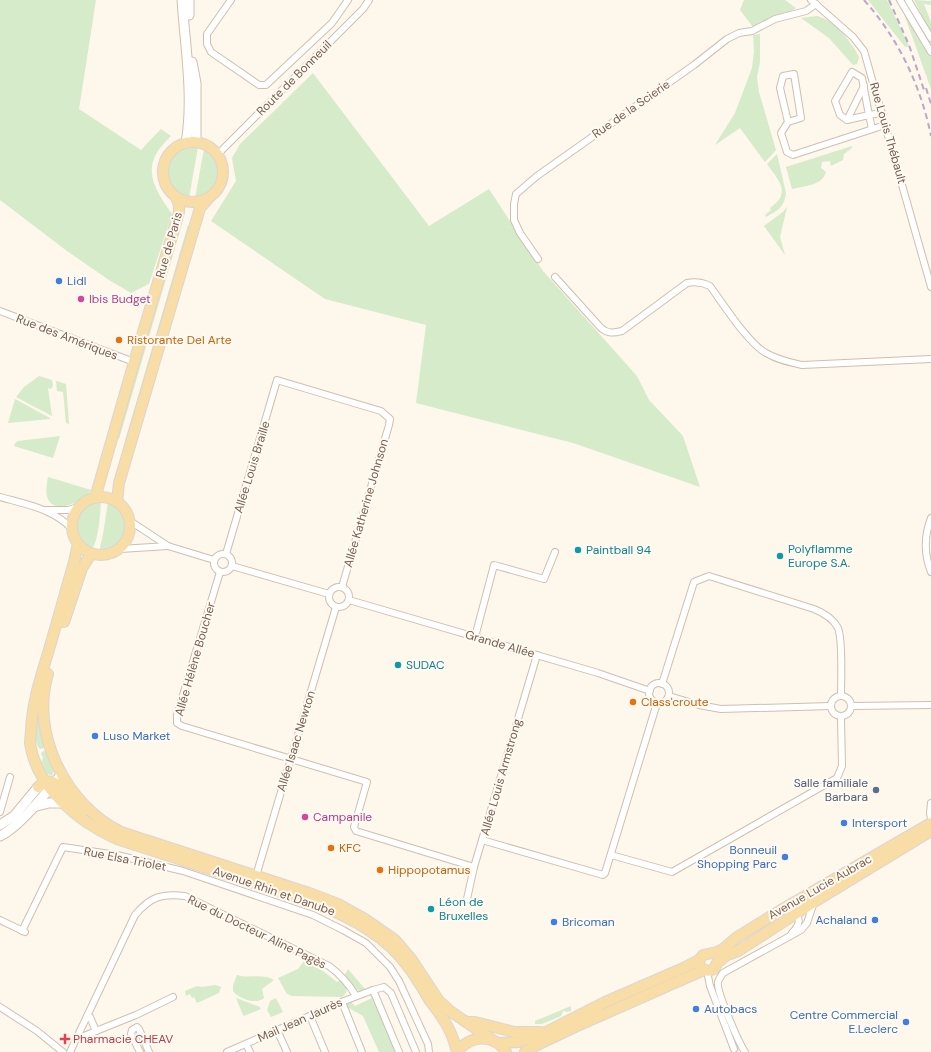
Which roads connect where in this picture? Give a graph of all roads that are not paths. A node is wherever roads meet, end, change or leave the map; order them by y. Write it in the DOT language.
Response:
graph roads {
  1 [pos="182,0"];
  2 [pos="189,0"];
  3 [pos="232,0"];
  4 [pos="348,0"];
  5 [pos="369,0"];
  6 [pos="900,0"];
  7 [pos="908,0"];
  8 [pos="813,2"];
  9 [pos="931,38"];
  10 [pos="931,52"];
  11 [pos="864,86"];
  12 [pos="882,113"];
  13 [pos="869,115"];
  14 [pos="846,120"];
  15 [pos="788,122"];
  16 [pos="886,125"];
  17 [pos="872,129"];
  18 [pos="191,142"];
  19 [pos="218,155"];
  20 [pos="176,197"];
  21 [pos="208,199"];
  22 [pos="538,259"];
  23 [pos="555,277"];
  24 [pos="931,287"];
  25 [pos="0,311"];
  26 [pos="931,359"];
  27 [pos="134,362"];
  28 [pos="390,419"];
  29 [pos="0,497"];
  30 [pos="95,498"];
  31 [pos="117,502"];
  32 [pos="79,507"];
  33 [pos="45,510"];
  34 [pos="931,518"];
  35 [pos="130,521"];
  36 [pos="72,529"];
  37 [pos="78,544"];
  38 [pos="168,546"];
  39 [pos="120,549"];
  40 [pos="555,552"];
  41 [pos="91,554"];
  42 [pos="226,554"];
  43 [pos="214,560"];
  44 [pos="232,566"];
  45 [pos="220,572"];
  46 [pos="931,572"];
  47 [pos="342,587"];
  48 [pos="329,594"];
  49 [pos="349,600"];
  50 [pos="336,607"];
  51 [pos="475,637"];
  52 [pos="537,655"];
  53 [pos="662,684"];
  54 [pos="650,691"];
  55 [pos="669,696"];
  56 [pos="841,696"];
  57 [pos="657,703"];
  58 [pos="931,705"];
  59 [pos="830,706"];
  60 [pos="851,706"];
  61 [pos="841,717"];
  62 [pos="291,758"];
  63 [pos="62,774"];
  64 [pos="10,777"];
  65 [pos="46,782"];
  66 [pos="62,803"];
  67 [pos="931,803"];
  68 [pos="33,807"];
  69 [pos="0,812"];
  70 [pos="95,817"];
  71 [pos="931,819"];
  72 [pos="931,823"];
  73 [pos="0,825"];
  74 [pos="931,831"];
  75 [pos="0,836"];
  76 [pos="482,840"];
  77 [pos="611,855"];
  78 [pos="474,867"];
  79 [pos="256,876"];
  80 [pos="467,899"];
  81 [pos="814,902"];
  82 [pos="786,907"];
  83 [pos="797,913"];
  84 [pos="0,920"];
  85 [pos="790,936"];
  86 [pos="710,953"];
  87 [pos="699,960"];
  88 [pos="717,963"];
  89 [pos="706,974"];
  90 [pos="373,990"];
  91 [pos="356,996"];
  92 [pos="173,997"];
  93 [pos="342,1002"];
  94 [pos="0,1007"];
  95 [pos="87,1016"];
  96 [pos="310,1016"];
  97 [pos="468,1022"];
  98 [pos="277,1030"];
  99 [pos="96,1031"];
  100 [pos="546,1032"];
  101 [pos="76,1040"];
  102 [pos="543,1042"];
  103 [pos="246,1044"];
  104 [pos="501,1045"];
  105 [pos="733,1050"];
  106 [pos="743,1050"];
  107 [pos="63,1052"];
  108 [pos="70,1052"];
  109 [pos="140,1052"];
  110 [pos="149,1052"];
  111 [pos="227,1052"];
  112 [pos="250,1052"];
  113 [pos="287,1052"];
  114 [pos="325,1052"];
  115 [pos="362,1052"];
  116 [pos="400,1052"];
  117 [pos="416,1052"];
  118 [pos="429,1052"];
  119 [pos="457,1052"];
  120 [pos="525,1052"];
  121 [pos="536,1052"];
  1 -- 18 [label="main road"];
  2 -- 18 [label="main road"];
  3 -- 4 [label="street"];
  5 -- 19 [label="street, Route de Bonneuil"];
  6 -- 10 [label="street"];
  7 -- 9 [label="street"];
  8 -- 12 [label="street, Rue Louis Thébault"];
  8 -- 22 [label="street, Rue de la Scierie"];
  11 -- 13 [label="street"];
  11 -- 14 [label="street"];
  11 -- 14 [label="street"];
  12 -- 13 [label="street"];
  12 -- 16 [label="street, Rue Louis Thébault"];
  13 -- 14 [label="street"];
  13 -- 17 [label="street"];
  15 -- 15 [label="street"];
  15 -- 17 [label="street"];
  16 -- 17 [label="street"];
  16 -- 24 [label="street, Rue Louis Thébault"];
  18 -- 19 [label="main road"];
  18 -- 20 [label="main road"];
  19 -- 21 [label="main road"];
  20 -- 21 [label="main road"];
  20 -- 27 [label="main road, Rue de Paris"];
  21 -- 31 [label="main road, Rue de Paris"];
  23 -- 26 [label="street"];
  25 -- 27 [label="street, Rue des Amériques"];
  27 -- 30 [label="main road, Rue de Paris"];
  28 -- 42 [label="street, Allée Louis Braille"];
  28 -- 47 [label="street, Allée Katherine Johnson"];
  29 -- 33 [label="street"];
  30 -- 31 [label="main road"];
  30 -- 32 [label="main road"];
  31 -- 35 [label="main road"];
  32 -- 33 [label="street"];
  32 -- 36 [label="main road"];
  33 -- 36 [label="street"];
  34 -- 46 [label="street"];
  35 -- 38 [label="street"];
  35 -- 39 [label="main road"];
  36 -- 37 [label="main road"];
  37 -- 41 [label="main road"];
  37 -- 65 [label="main road"];
  38 -- 39 [label="street"];
  38 -- 43 [label="street"];
  39 -- 41 [label="main road"];
  40 -- 51 [label="street"];
  41 -- 63 [label="main road"];
  42 -- 43 [label="street"];
  42 -- 44 [label="street"];
  43 -- 45 [label="street"];
  44 -- 45 [label="street"];
  44 -- 48 [label="street"];
  45 -- 62 [label="street, Allée Hélène Boucher"];
  47 -- 48 [label="street"];
  47 -- 49 [label="street"];
  48 -- 50 [label="street"];
  49 -- 50 [label="street"];
  49 -- 51 [label="street, Grande Allée"];
  50 -- 62 [label="street, Allée Isaac Newton"];
  51 -- 52 [label="street, Grande Allée"];
  52 -- 54 [label="street, Grande Allée"];
  52 -- 76 [label="street, Allée Louis Armstrong"];
  53 -- 54 [label="street"];
  53 -- 55 [label="street"];
  53 -- 56 [label="street"];
  54 -- 57 [label="street"];
  55 -- 57 [label="street"];
  55 -- 59 [label="street"];
  56 -- 59 [label="street"];
  56 -- 60 [label="street"];
  57 -- 77 [label="street"];
  58 -- 60 [label="street"];
  59 -- 61 [label="street"];
  60 -- 61 [label="street"];
  61 -- 77 [label="street"];
  62 -- 78 [label="street"];
  62 -- 79 [label="street, Allée Isaac Newton"];
  63 -- 65 [label="main road"];
  63 -- 70 [label="main road"];
  64 -- 69 [label="street"];
  65 -- 66 [label="main road, Avenue Rhin et Danube"];
  65 -- 68 [label="main road"];
  65 -- 70 [label="main road"];
  65 -- 73 [label="main road"];
  66 -- 68 [label="main road"];
  66 -- 119 [label="main road, Avenue Rhin et Danube"];
  67 -- 71 [label="street"];
  68 -- 75 [label="main road"];
  70 -- 79 [label="main road, Avenue Rhin et Danube"];
  72 -- 82 [label="main road, Avenue Lucie Aubrac"];
  74 -- 81 [label="main road, Avenue Lucie Aubrac"];
  76 -- 77 [label="street"];
  76 -- 78 [label="street, Allée Louis Armstrong"];
  78 -- 80 [label="street, Allée Louis Armstrong"];
  79 -- 97 [label="main road, Avenue Rhin et Danube"];
  81 -- 83 [label="main road, Avenue Lucie Aubrac"];
  81 -- 85 [label="street"];
  82 -- 83 [label="street"];
  82 -- 86 [label="main road, Avenue Lucie Aubrac"];
  83 -- 85 [label="street"];
  83 -- 88 [label="main road, Avenue Lucie Aubrac"];
  84 -- 118 [label="street, Rue Elsa Triolet"];
  85 -- 106 [label="street"];
  86 -- 87 [label="main road, Avenue Lucie Aubrac"];
  86 -- 88 [label="main road"];
  87 -- 89 [label="main road"];
  87 -- 100 [label="main road, Avenue Lucie Aubrac"];
  88 -- 89 [label="main road, Avenue Lucie Aubrac"];
  89 -- 102 [label="main road, Avenue Lucie Aubrac"];
  89 -- 105 [label="street"];
  90 -- 91 [label="street, Mail Jean Jaurès"];
  90 -- 116 [label="street"];
  90 -- 117 [label="street"];
  91 -- 93 [label="street, Mail Jean Jaurès"];
  91 -- 95 [label="street, Rue du Docteur Aline Pagès"];
  92 -- 99 [label="street"];
  93 -- 96 [label="street, Mail Jean Jaurès"];
  93 -- 115 [label="street"];
  94 -- 107 [label="street"];
  95 -- 99 [label="street"];
  95 -- 101 [label="street, Rue du Docteur Aline Pagès"];
  96 -- 98 [label="street, Mail Jean Jaurès"];
  96 -- 114 [label="street"];
  97 -- 100 [label="main road"];
  97 -- 104 [label="main road, Avenue Rhin et Danube"];
  98 -- 103 [label="street, Mail Jean Jaurès"];
  98 -- 113 [label="street"];
  99 -- 101 [label="street"];
  100 -- 104 [label="main road, Avenue Lucie Aubrac"];
  101 -- 108 [label="street, Rue du Docteur Aline Pagès"];
  102 -- 120 [label="main road, Avenue Lucie Aubrac"];
  102 -- 121 [label="main road"];
  103 -- 111 [label="street, Mail Jean Jaurès"];
  103 -- 112 [label="street"];
  104 -- 119 [label="main road, Avenue Lucie Aubrac"];
  105 -- 106 [label="street"];
  109 -- 110 [label="street"];
}
